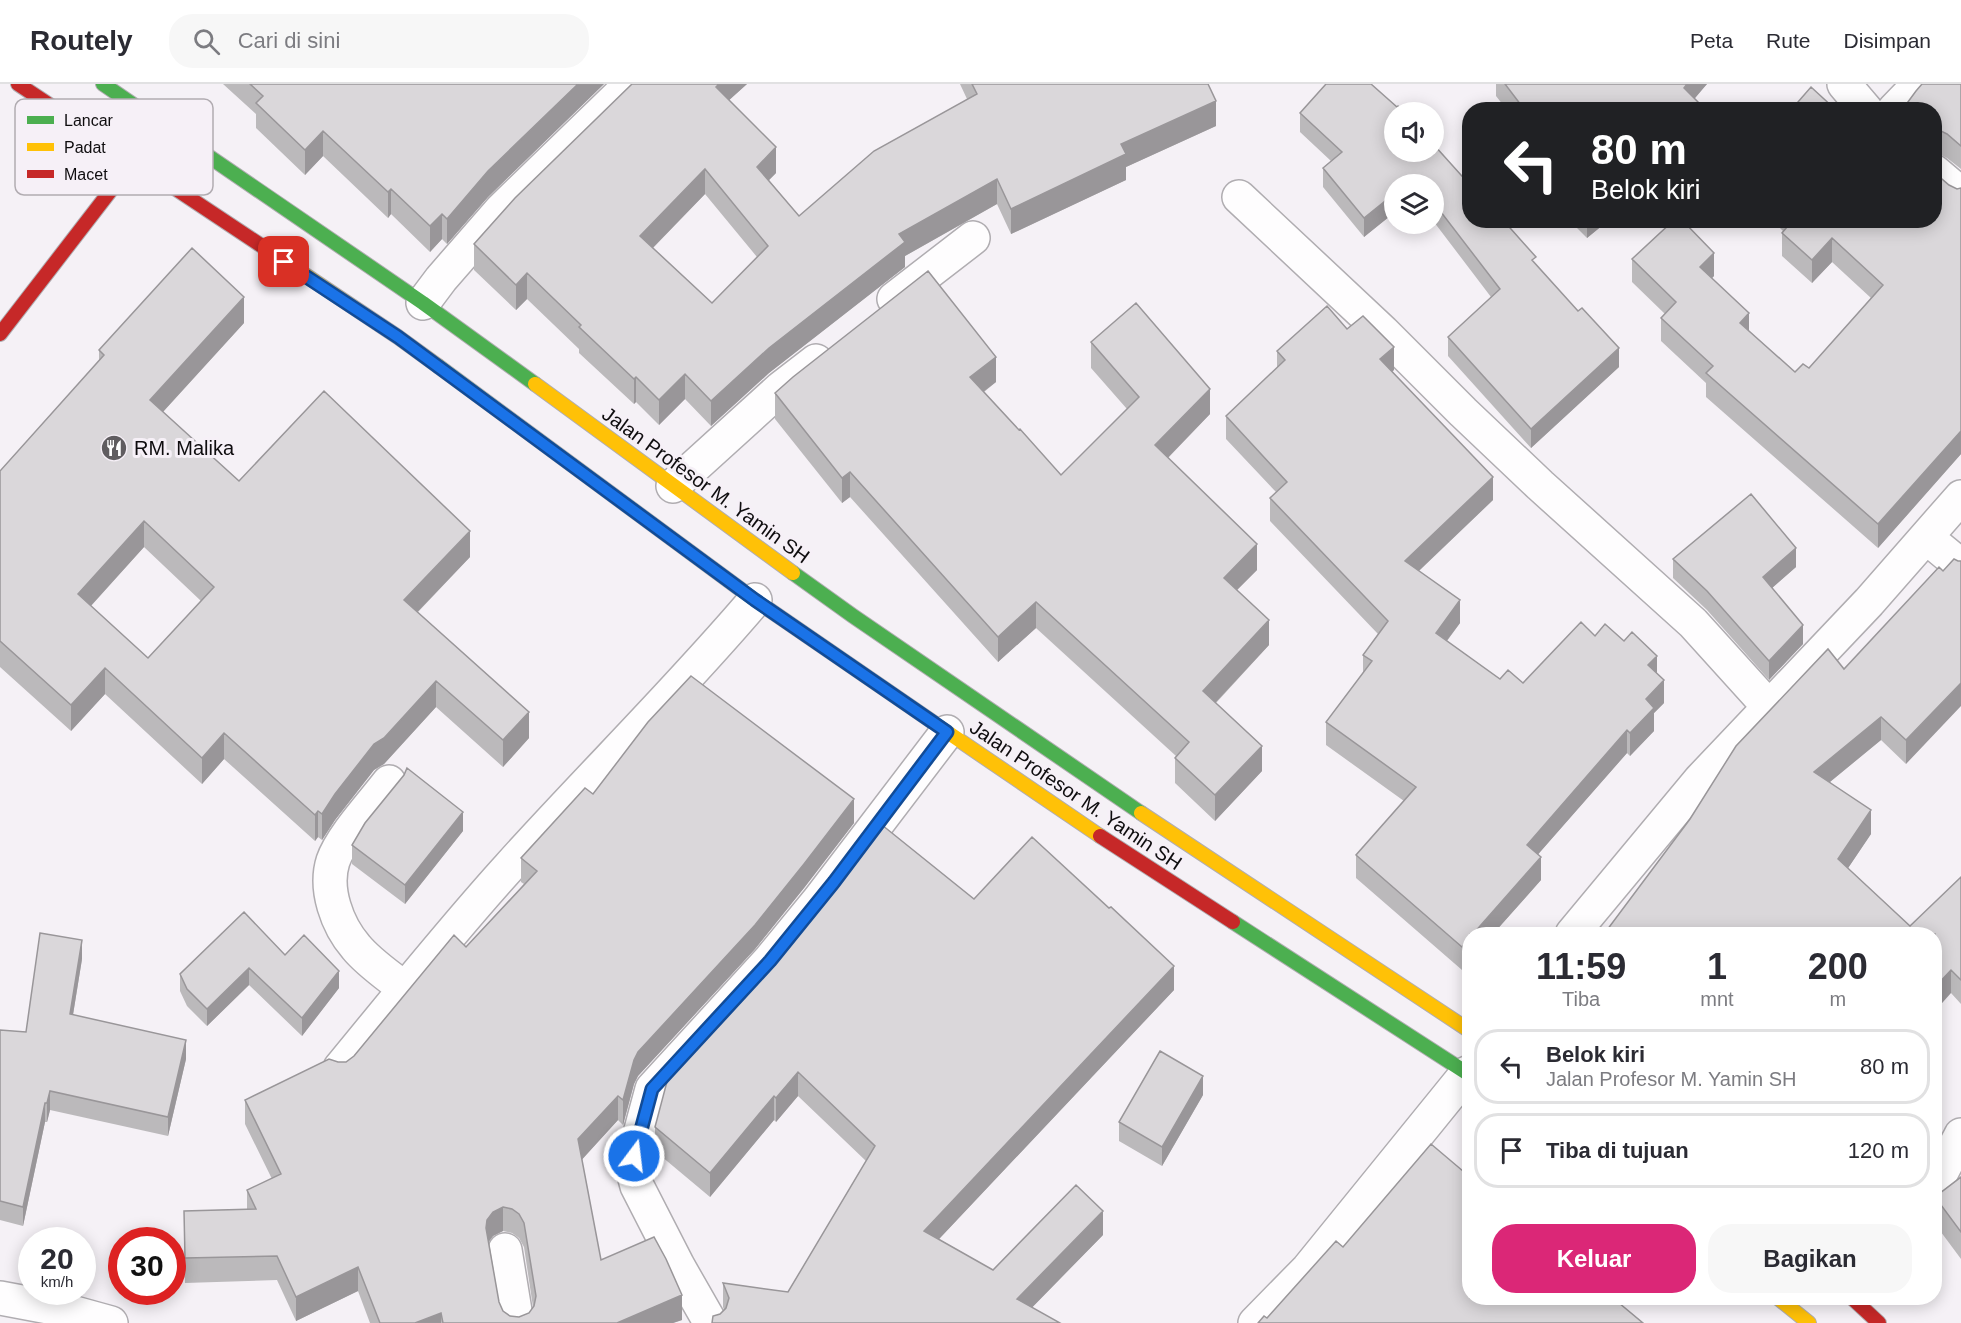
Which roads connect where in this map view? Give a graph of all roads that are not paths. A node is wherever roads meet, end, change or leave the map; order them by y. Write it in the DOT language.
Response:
graph roads {
  1 [pos="18,84"];
  2 [pos="103,84"];
  3 [pos="631,84"];
  4 [pos="1844,84"];
  5 [pos="1919,84"];
  6 [pos="40,99"];
  7 [pos="125,99"];
  8 [pos="1859,102"];
  9 [pos="1902,102"];
  10 [pos="213,159"];
  11 [pos="1942,178"];
  12 [pos="1961,194"];
  13 [pos="107,195"];
  14 [pos="184,195"];
  15 [pos="1239,197"];
  16 [pos="973,238"];
  17 [pos="423,303"];
  18 [pos="873,316"];
  19 [pos="0,334"];
  20 [pos="836,345"];
  21 [pos="673,486"];
  22 [pos="1961,497"];
  23 [pos="1926,537"];
  24 [pos="1961,566"];
  25 [pos="755,600"];
  26 [pos="1776,700"];
  27 [pos="947,732"];
  28 [pos="389,782"];
  29 [pos="1578,927"];
  30 [pos="405,989"];
  31 [pos="1462,1026"];
  32 [pos="340,1068"];
  33 [pos="1462,1070"];
  34 [pos="1462,1081"];
  35 [pos="1961,1135"];
  36 [pos="1942,1172"];
  37 [pos="505,1250"];
  38 [pos="0,1298"];
  39 [pos="1787,1305"];
  40 [pos="710,1322"];
  41 [pos="111,1323"];
  42 [pos="516,1323"];
  43 [pos="1255,1323"];
  44 [pos="1809,1323"];
  1 -- 6 [label="main road, Jalan Profesor M. Yamin SH"];
  2 -- 7 [label="main road, Jalan Profesor M. Yamin SH"];
  3 -- 17 [label="street"];
  4 -- 8 [label="street"];
  5 -- 9 [label="street"];
  10 -- 17 [label="main road, Jalan Profesor M. Yamin SH"];
  11 -- 12 [label="street"];
  13 -- 19 [label="main road"];
  14 -- 25 [label="main road, Jalan Profesor M. Yamin SH"];
  15 -- 26 [label="street"];
  16 -- 18 [label="street"];
  17 -- 21 [label="main road, Jalan Profesor M. Yamin SH"];
  20 -- 21 [label="street"];
  21 -- 31 [label="main road, Jalan Profesor M. Yamin SH"];
  22 -- 23 [label="street"];
  23 -- 24 [label="street"];
  23 -- 26 [label="street"];
  25 -- 27 [label="main road, Jalan Profesor M. Yamin SH"];
  25 -- 30 [label="street"];
  26 -- 29 [label="street"];
  27 -- 33 [label="main road, Jalan Profesor M. Yamin SH"];
  27 -- 40 [label="street"];
  28 -- 30 [label="street"];
  30 -- 32 [label="street"];
  34 -- 43 [label="street"];
  35 -- 36 [label="street"];
  37 -- 42 [label="street"];
  38 -- 41 [label="street"];
  39 -- 44 [label="main road"];
}
